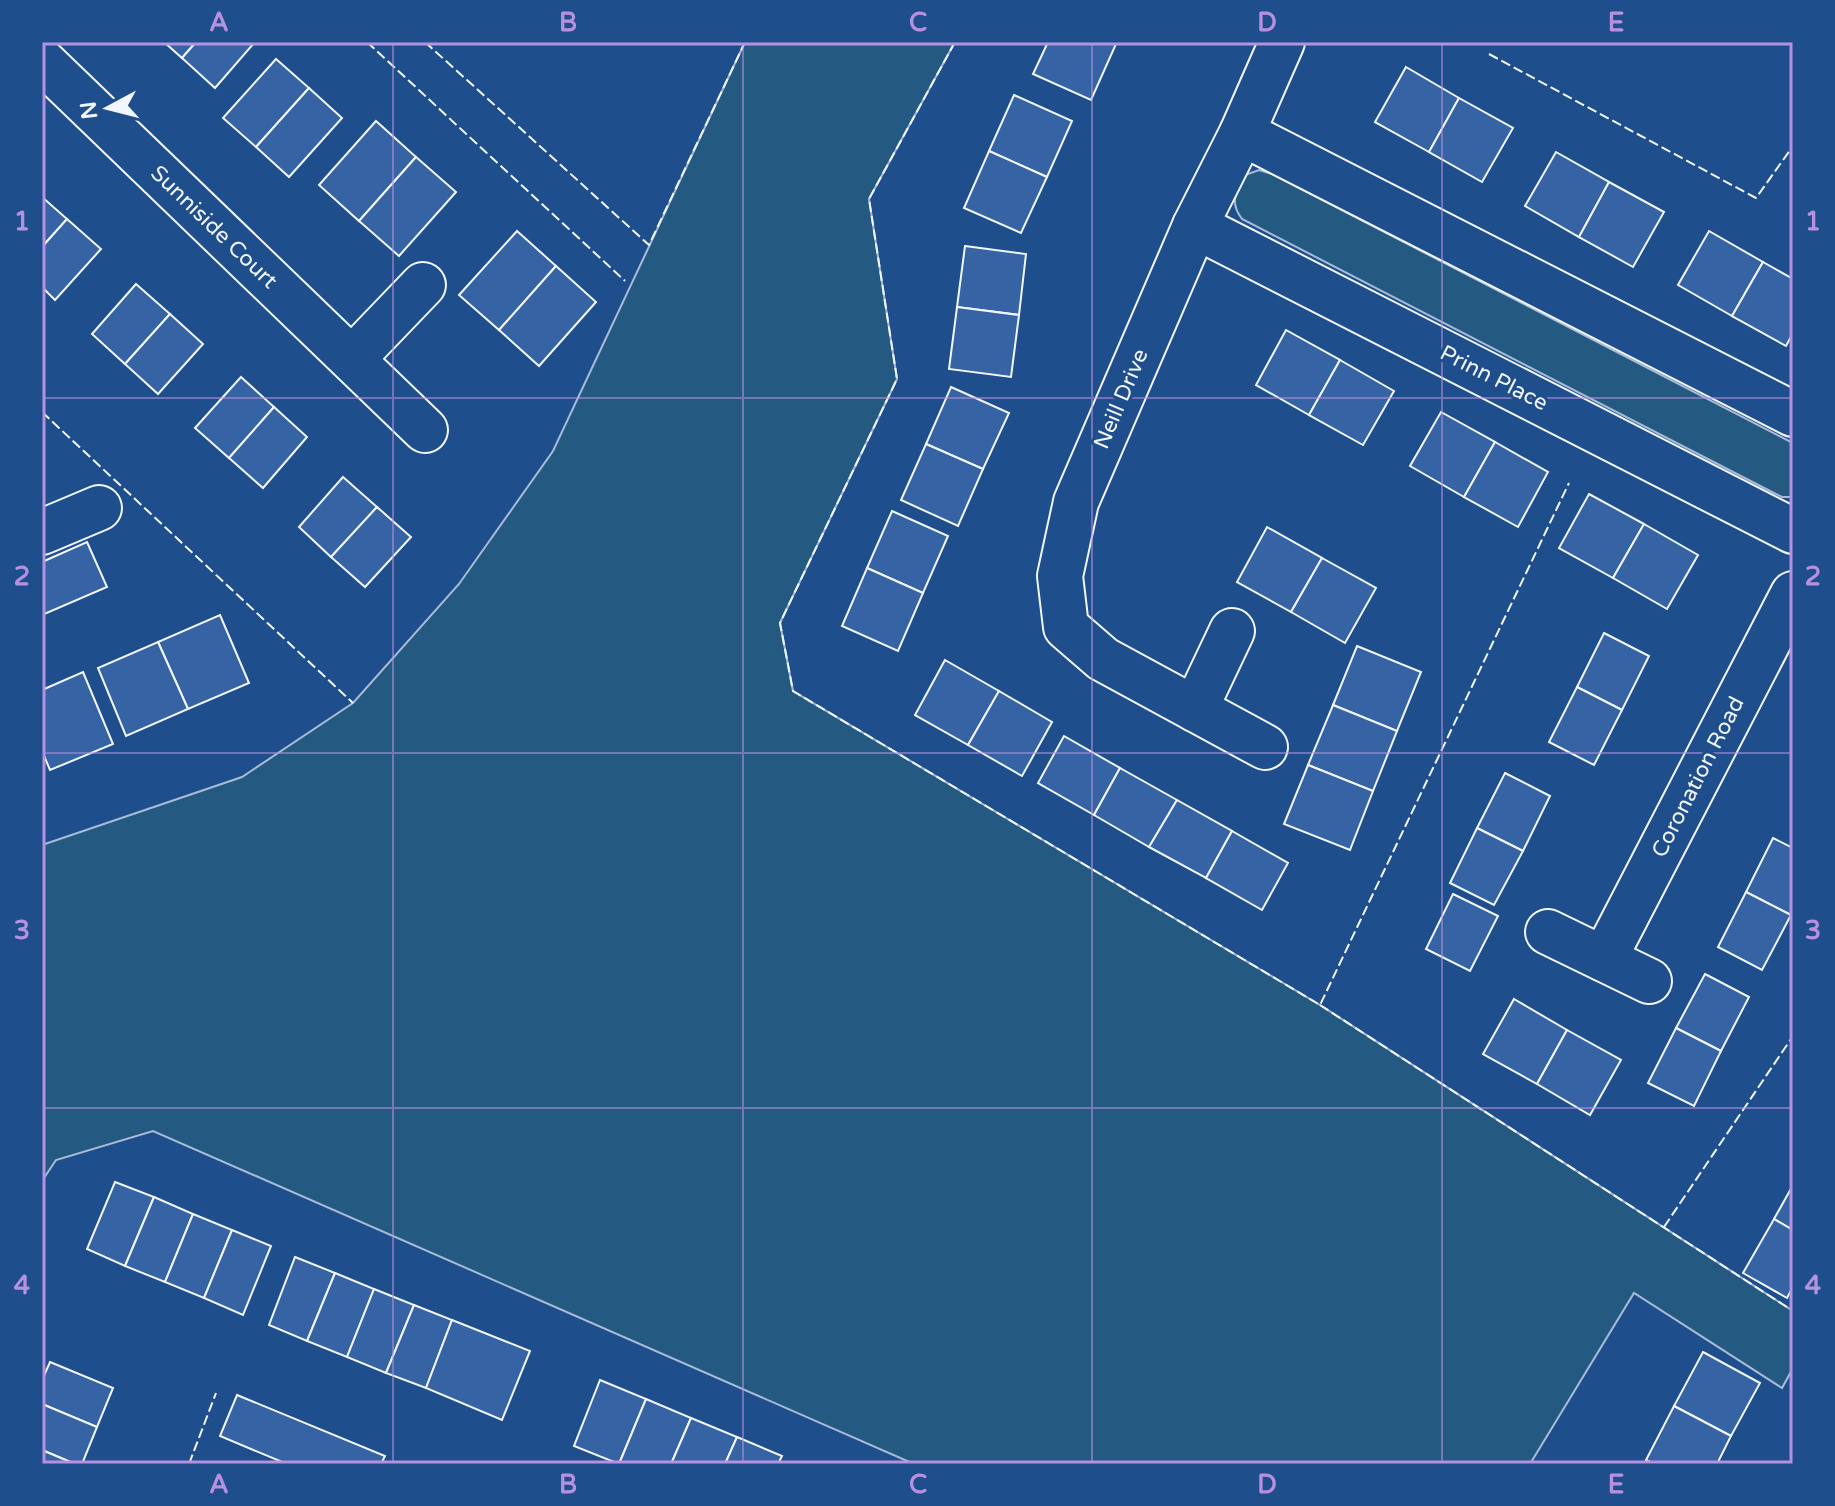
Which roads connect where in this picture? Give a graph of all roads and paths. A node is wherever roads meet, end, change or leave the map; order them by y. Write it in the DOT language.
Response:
graph roads {
  1 [pos="1282,42"];
  2 [pos="42,61"];
  3 [pos="1242,133"];
  4 [pos="1195,226"];
  5 [pos="423,285"];
  6 [pos="352,359"];
  7 [pos="1793,414"];
  8 [pos="425,430"];
  9 [pos="99,508"];
  10 [pos="1793,531"];
  11 [pos="42,532"];
  12 [pos="1793,594"];
  13 [pos="1232,631"];
  14 [pos="1195,709"];
  15 [pos="1265,747"];
  16 [pos="1548,932"];
  17 [pos="1604,959"];
  18 [pos="1649,981"];
  1 -- 3 [label="street, Neill Drive"];
  2 -- 6 [label="street, Sunniside Court"];
  3 -- 4 [label="street, Neill Drive"];
  3 -- 7 [label="street"];
  4 -- 10 [label="street, Prinn Place"];
  4 -- 14 [label="street, Neill Drive"];
  5 -- 6 [label="street"];
  6 -- 8 [label="street, Sunniside Court"];
  9 -- 11 [label="street"];
  12 -- 17 [label="street, Coronation Road"];
  13 -- 14 [label="street"];
  14 -- 15 [label="street, Neill Drive"];
  16 -- 17 [label="street"];
  17 -- 18 [label="street"];
}
